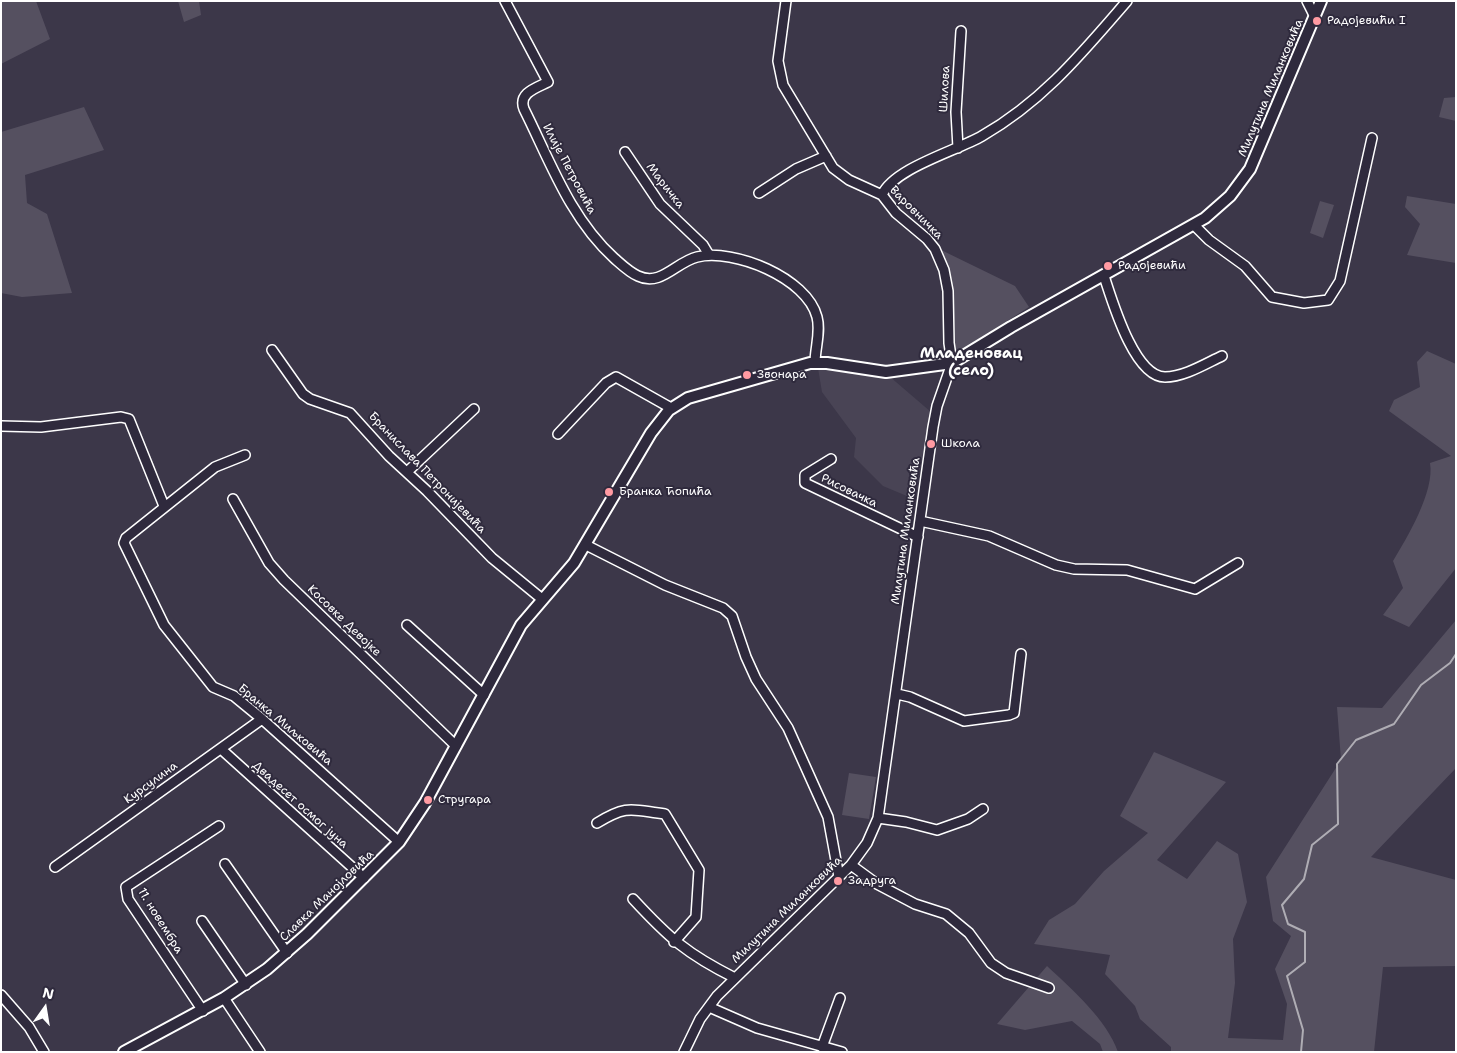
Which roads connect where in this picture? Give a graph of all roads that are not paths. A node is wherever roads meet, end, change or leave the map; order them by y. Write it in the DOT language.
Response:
graph roads {
  1 [pos="505,1"];
  2 [pos="786,1"];
  3 [pos="1127,1"];
  4 [pos="1307,1"];
  5 [pos="1321,1"];
  6 [pos="1314,17"];
  7 [pos="960,31"];
  8 [pos="1372,138"];
  9 [pos="958,148"];
  10 [pos="624,152"];
  11 [pos="826,156"];
  12 [pos="760,194"];
  13 [pos="882,195"];
  14 [pos="1194,225"];
  15 [pos="709,255"];
  16 [pos="1104,276"];
  17 [pos="272,350"];
  18 [pos="1222,356"];
  19 [pos="815,363"];
  20 [pos="952,363"];
  21 [pos="670,408"];
  22 [pos="474,409"];
  23 [pos="1,426"];
  24 [pos="558,434"];
  25 [pos="245,455"];
  26 [pos="831,459"];
  27 [pos="407,472"];
  28 [pos="233,499"];
  29 [pos="164,506"];
  30 [pos="920,521"];
  31 [pos="918,537"];
  32 [pos="586,545"];
  33 [pos="1238,563"];
  34 [pos="542,599"];
  35 [pos="407,625"];
  36 [pos="1022,654"];
  37 [pos="896,694"];
  38 [pos="484,695"];
  39 [pos="262,718"];
  40 [pos="456,746"];
  41 [pos="221,749"];
  42 [pos="982,809"];
  43 [pos="878,818"];
  44 [pos="598,823"];
  45 [pos="219,826"];
  46 [pos="399,842"];
  47 [pos="225,864"];
  48 [pos="851,865"];
  49 [pos="54,867"];
  50 [pos="839,877"];
  51 [pos="364,878"];
  52 [pos="633,899"];
  53 [pos="202,921"];
  54 [pos="674,942"];
  55 [pos="287,952"];
  56 [pos="735,978"];
  57 [pos="246,985"];
  58 [pos="1049,988"];
  59 [pos="1,995"];
  60 [pos="224,998"];
  61 [pos="840,998"];
  62 [pos="709,1007"];
  63 [pos="203,1011"];
  64 [pos="822,1047"];
  65 [pos="44,1052"];
  66 [pos="124,1052"];
  67 [pos="260,1052"];
  68 [pos="684,1052"];
  69 [pos="842,1052"];
  1 -- 15 [label="street, Илије Петровића"];
  2 -- 11 [label="street, Варовничка"];
  3 -- 9 [label="street"];
  4 -- 6 [label="street"];
  5 -- 6 [label="main road, Милутина Миланковића"];
  6 -- 14 [label="main road, Милутина Миланковића"];
  7 -- 9 [label="street, Шилова"];
  8 -- 14 [label="street"];
  9 -- 13 [label="street"];
  10 -- 15 [label="street, Маричка"];
  11 -- 12 [label="street"];
  11 -- 13 [label="street, Варовничка"];
  13 -- 20 [label="street, Варовничка"];
  14 -- 16 [label="main road, Милутина Миланковића"];
  15 -- 19 [label="street, Илије Петровића"];
  16 -- 18 [label="street"];
  16 -- 20 [label="main road, Милутина Миланковића"];
  17 -- 27 [label="street, Бранислава Петронијевића"];
  19 -- 20 [label="main road, Славка Манојловића"];
  19 -- 21 [label="main road, Славка Манојловића"];
  20 -- 30 [label="street, Милутина Миланковића"];
  21 -- 24 [label="street"];
  21 -- 32 [label="main road, Славка Манојловића"];
  22 -- 27 [label="street"];
  23 -- 29 [label="street"];
  25 -- 29 [label="street, Бранка Миљковића"];
  26 -- 31 [label="street, Рисовачка"];
  27 -- 34 [label="street, Бранислава Петронијевића"];
  28 -- 40 [label="street, Косовке Девојке"];
  29 -- 39 [label="street, Бранка Миљковића"];
  30 -- 31 [label="street, Милутина Миланковића"];
  30 -- 33 [label="street"];
  31 -- 37 [label="street, Милутина Миланковића"];
  32 -- 34 [label="main road, Славка Манојловића"];
  32 -- 50 [label="street"];
  34 -- 38 [label="main road, Славка Манојловића"];
  35 -- 38 [label="street"];
  36 -- 37 [label="street"];
  37 -- 43 [label="street, Милутина Миланковића"];
  38 -- 40 [label="main road, Славка Манојловића"];
  39 -- 41 [label="street, Курсулина"];
  39 -- 46 [label="street, Бранка Миљковића"];
  40 -- 46 [label="main road, Славка Манојловића"];
  41 -- 49 [label="street, Курсулина"];
  41 -- 51 [label="street, Двадесет осмог јуна"];
  42 -- 43 [label="street"];
  43 -- 48 [label="street, Милутина Миланковића"];
  44 -- 54 [label="street"];
  45 -- 63 [label="street, 11. новембра"];
  46 -- 51 [label="main road, Славка Манојловића"];
  47 -- 55 [label="street"];
  48 -- 50 [label="street, Милутина Миланковића"];
  48 -- 58 [label="street"];
  50 -- 56 [label="street, Милутина Миланковића"];
  51 -- 55 [label="main road, Славка Манојловића"];
  52 -- 54 [label="street"];
  53 -- 57 [label="street"];
  54 -- 56 [label="street"];
  55 -- 57 [label="main road, Славка Манојловића"];
  56 -- 62 [label="street, Милутина Миланковића"];
  57 -- 60 [label="main road, Славка Манојловића"];
  59 -- 65 [label="street"];
  60 -- 63 [label="main road, Славка Манојловића"];
  60 -- 67 [label="street"];
  61 -- 64 [label="street"];
  62 -- 64 [label="street"];
  62 -- 68 [label="street, Милутина Миланковића"];
  63 -- 66 [label="main road, Славка Манојловића"];
  64 -- 69 [label="street"];
}
